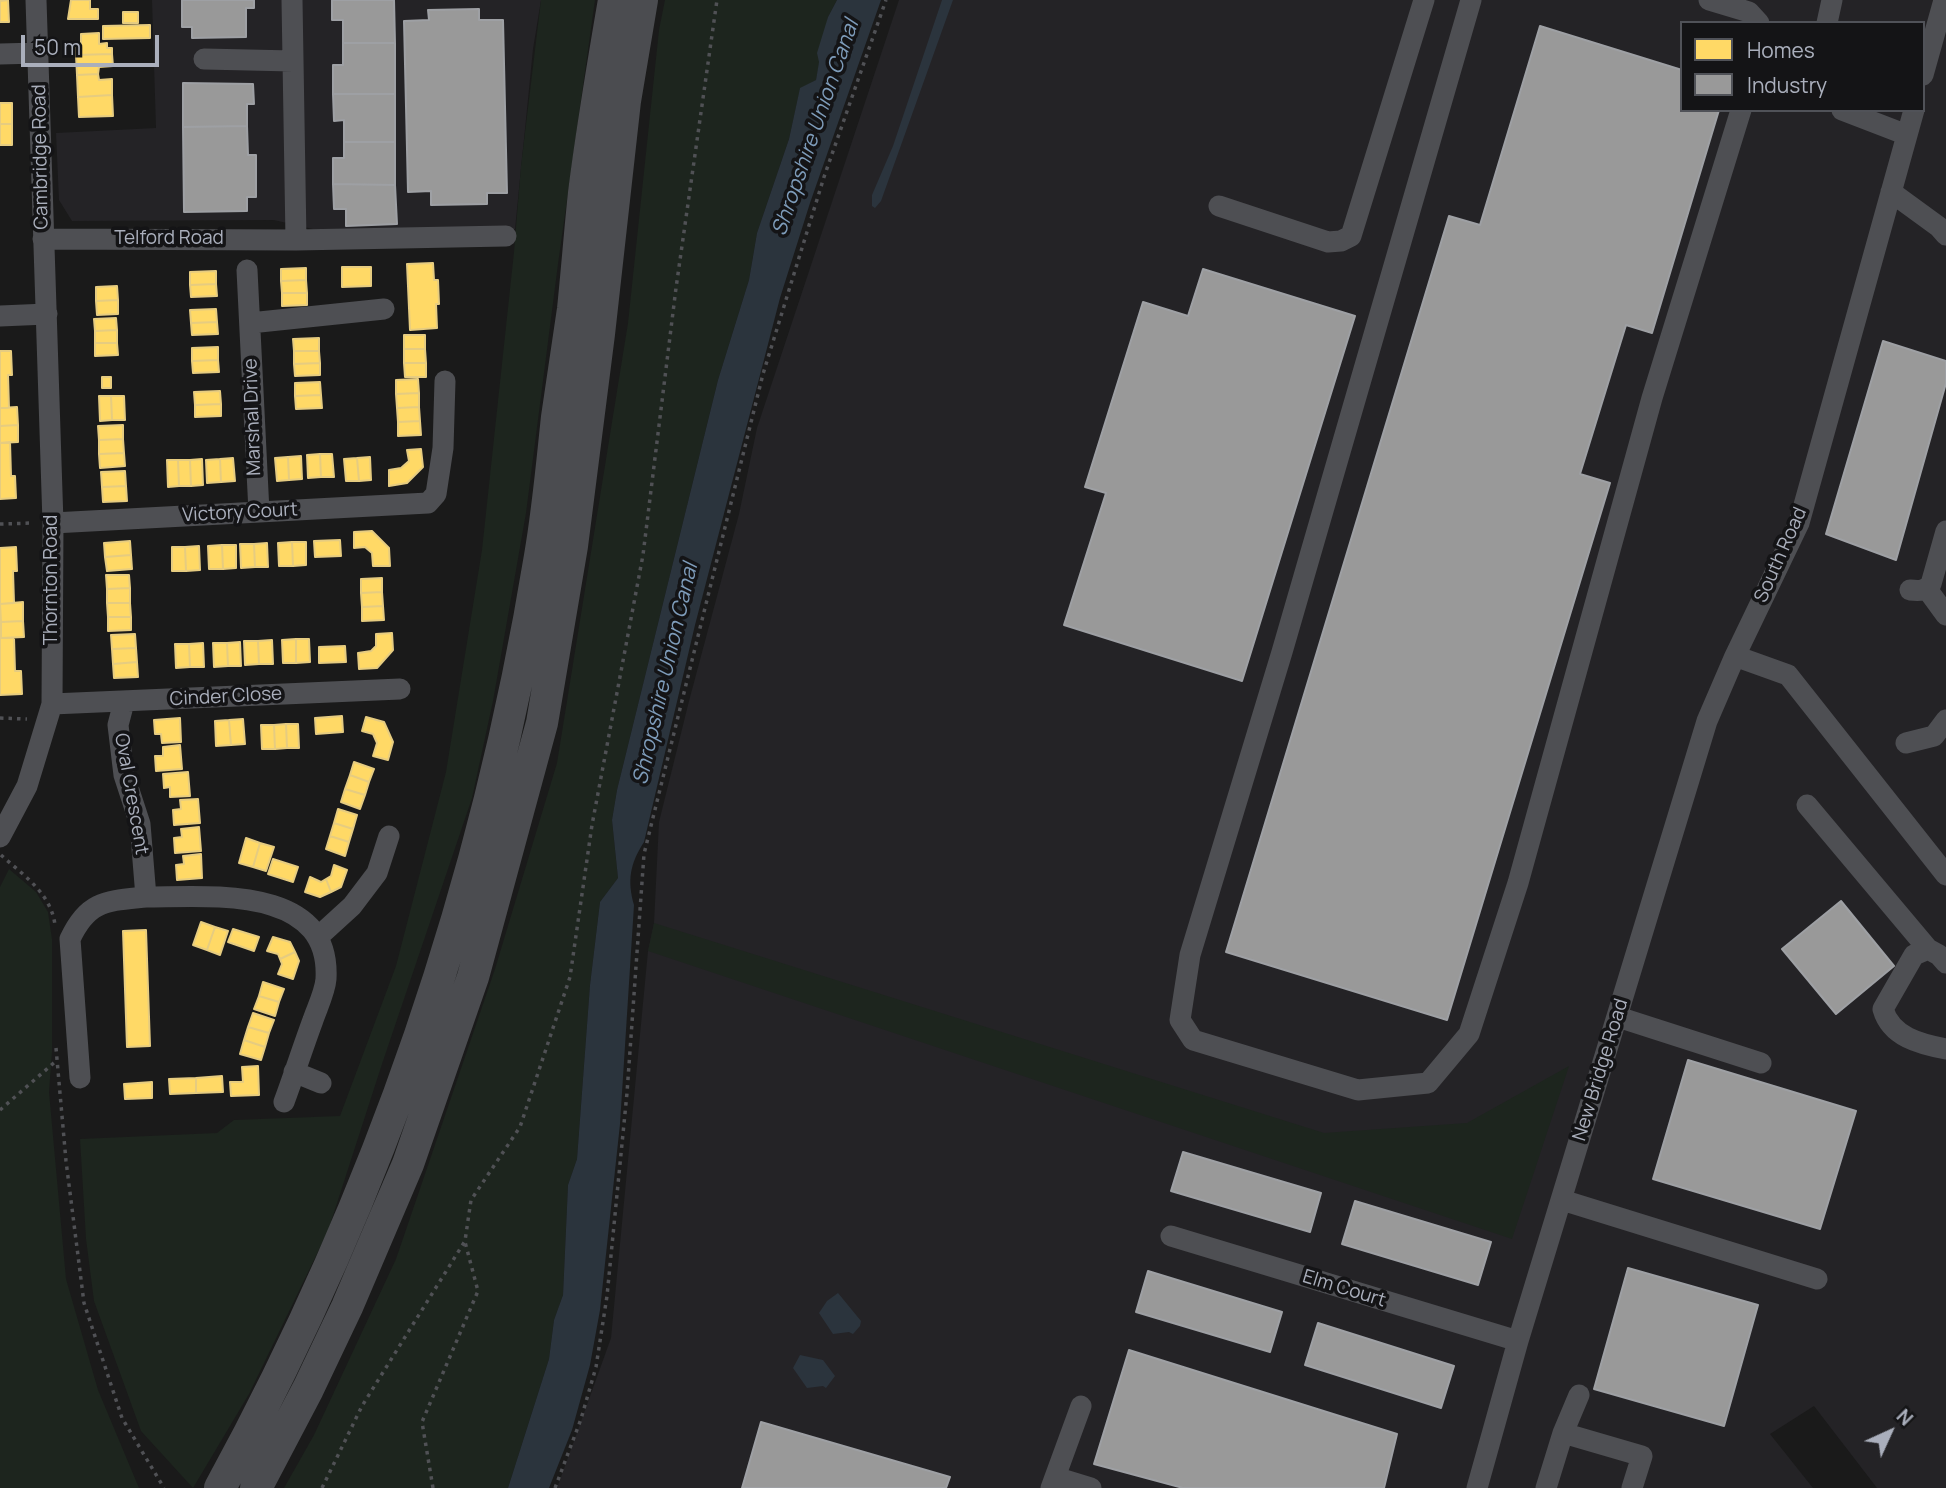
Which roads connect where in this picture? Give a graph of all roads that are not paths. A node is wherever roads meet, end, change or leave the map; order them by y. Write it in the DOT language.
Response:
graph roads {
  1 [pos="36,0"];
  2 [pos="292,0"];
  3 [pos="614,0"];
  4 [pos="642,0"];
  5 [pos="1424,0"];
  6 [pos="1471,0"];
  7 [pos="1709,0"];
  8 [pos="1832,0"];
  9 [pos="1944,0"];
  10 [pos="1757,21"];
  11 [pos="1827,21"];
  12 [pos="38,53"];
  13 [pos="0,54"];
  14 [pos="204,59"];
  15 [pos="293,61"];
  16 [pos="1925,68"];
  17 [pos="1740,112"];
  18 [pos="1847,112"];
  19 [pos="1913,112"];
  20 [pos="1907,135"];
  21 [pos="1891,192"];
  22 [pos="1219,206"];
  23 [pos="1944,228"];
  24 [pos="506,236"];
  25 [pos="43,239"];
  26 [pos="296,240"];
  27 [pos="247,270"];
  28 [pos="384,309"];
  29 [pos="47,314"];
  30 [pos="0,316"];
  31 [pos="250,323"];
  32 [pos="445,381"];
  33 [pos="259,512"];
  34 [pos="53,523"];
  35 [pos="1946,531"];
  36 [pos="1946,615"];
  37 [pos="1735,656"];
  38 [pos="400,689"];
  39 [pos="124,702"];
  40 [pos="49,711"];
  41 [pos="1946,720"];
  42 [pos="1906,743"];
  43 [pos="1807,805"];
  44 [pos="389,835"];
  45 [pos="0,836"];
  46 [pos="1946,875"];
  47 [pos="146,897"];
  48 [pos="318,937"];
  49 [pos="1928,948"];
  50 [pos="1946,963"];
  51 [pos="1618,1017"];
  52 [pos="1946,1049"];
  53 [pos="1761,1063"];
  54 [pos="294,1072"];
  55 [pos="80,1079"];
  56 [pos="321,1083"];
  57 [pos="284,1102"];
  58 [pos="1562,1200"];
  59 [pos="1171,1236"];
  60 [pos="1817,1279"];
  61 [pos="1518,1341"];
  62 [pos="1578,1395"];
  63 [pos="1081,1406"];
  64 [pos="1563,1433"];
  65 [pos="1053,1482"];
  66 [pos="220,1488"];
  67 [pos="256,1488"];
  68 [pos="1091,1488"];
  69 [pos="1477,1488"];
  70 [pos="1546,1488"];
  71 [pos="1632,1488"];
  1 -- 12 [label="street, Cambridge Road"];
  2 -- 15 [label="street"];
  3 -- 66 [label="highway"];
  4 -- 67 [label="highway"];
  5 -- 22 [label="street"];
  6 -- 17 [label="street"];
  7 -- 10 [label="street"];
  8 -- 11 [label="street"];
  9 -- 16 [label="street"];
  12 -- 13 [label="street"];
  12 -- 25 [label="street, Cambridge Road"];
  14 -- 15 [label="street"];
  15 -- 26 [label="street"];
  18 -- 20 [label="street"];
  19 -- 20 [label="street, South Road"];
  20 -- 21 [label="street, South Road"];
  21 -- 23 [label="street"];
  21 -- 37 [label="street, South Road"];
  24 -- 26 [label="street, Telford Road"];
  25 -- 26 [label="street, Telford Road"];
  25 -- 29 [label="street, Cambridge Road"];
  27 -- 31 [label="street, Marshal Drive"];
  28 -- 31 [label="street"];
  29 -- 30 [label="street"];
  29 -- 34 [label="street, Thornton Road"];
  31 -- 33 [label="street, Marshal Drive"];
  32 -- 33 [label="street, Victory Court"];
  33 -- 34 [label="street, Victory Court"];
  34 -- 40 [label="street, Thornton Road"];
  35 -- 36 [label="street"];
  37 -- 46 [label="street"];
  37 -- 51 [label="street, New Bridge Road"];
  38 -- 39 [label="street, Cinder Close"];
  39 -- 40 [label="street, Cinder Close"];
  39 -- 47 [label="street, Oval Crescent"];
  40 -- 45 [label="street, Thornton Road"];
  41 -- 42 [label="street"];
  43 -- 49 [label="street"];
  44 -- 48 [label="street"];
  47 -- 48 [label="street"];
  47 -- 55 [label="street"];
  48 -- 54 [label="street"];
  49 -- 50 [label="street"];
  49 -- 52 [label="street"];
  51 -- 53 [label="street"];
  51 -- 58 [label="street, New Bridge Road"];
  54 -- 56 [label="street"];
  54 -- 57 [label="street"];
  58 -- 60 [label="street"];
  58 -- 61 [label="street, New Bridge Road"];
  59 -- 61 [label="street, Elm Court"];
  61 -- 69 [label="street, New Bridge Road"];
  62 -- 64 [label="street"];
  63 -- 65 [label="street"];
  64 -- 70 [label="street"];
  64 -- 71 [label="street"];
  65 -- 68 [label="street"];
}
